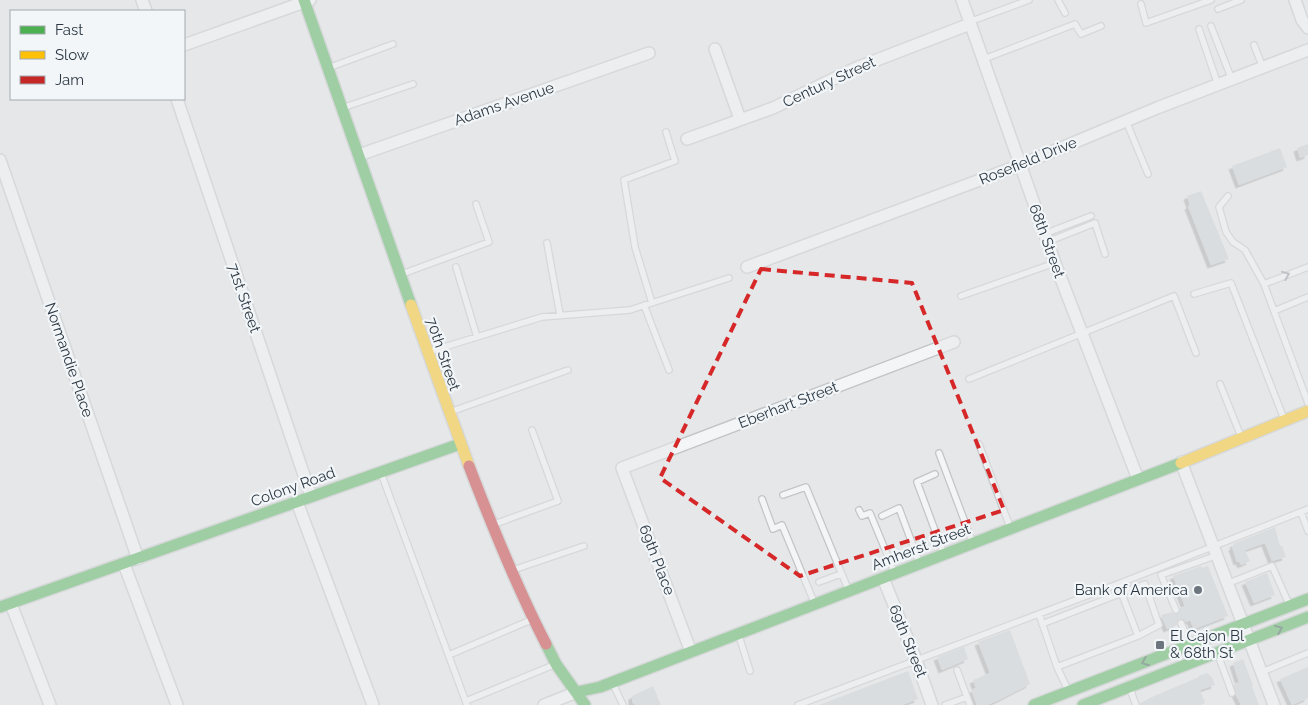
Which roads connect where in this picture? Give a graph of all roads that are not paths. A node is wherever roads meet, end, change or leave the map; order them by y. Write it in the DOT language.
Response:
graph roads {
  1 [pos="962,0"];
  2 [pos="1029,0"];
  3 [pos="1058,0"];
  4 [pos="1210,0"];
  5 [pos="1241,0"];
  6 [pos="1295,0"];
  7 [pos="306,1"];
  8 [pos="1141,4"];
  9 [pos="1218,9"];
  10 [pos="1065,14"];
  11 [pos="970,23"];
  12 [pos="1101,26"];
  13 [pos="1211,26"];
  14 [pos="1308,28"];
  15 [pos="1199,29"];
  16 [pos="393,44"];
  17 [pos="185,45"];
  18 [pos="1254,46"];
  19 [pos="715,49"];
  20 [pos="1308,50"];
  21 [pos="649,53"];
  22 [pos="984,59"];
  23 [pos="328,68"];
  24 [pos="1263,68"];
  25 [pos="1232,80"];
  26 [pos="412,84"];
  27 [pos="1218,85"];
  28 [pos="177,100"];
  29 [pos="342,108"];
  30 [pos="740,119"];
  31 [pos="1126,120"];
  32 [pos="666,132"];
  33 [pos="687,139"];
  34 [pos="359,155"];
  35 [pos="0,160"];
  36 [pos="1020,165"];
  37 [pos="1148,174"];
  38 [pos="1228,196"];
  39 [pos="476,204"];
  40 [pos="1091,216"];
  41 [pos="1046,238"];
  42 [pos="547,243"];
  43 [pos="1105,254"];
  44 [pos="1054,262"];
  45 [pos="456,267"];
  46 [pos="747,267"];
  47 [pos="1308,267"];
  48 [pos="400,274"];
  49 [pos="729,278"];
  50 [pos="1264,284"];
  51 [pos="1194,294"];
  52 [pos="961,296"];
  53 [pos="1308,297"];
  54 [pos="652,303"];
  55 [pos="644,305"];
  56 [pos="1274,311"];
  57 [pos="560,315"];
  58 [pos="1081,334"];
  59 [pos="477,337"];
  60 [pos="954,342"];
  61 [pos="426,352"];
  62 [pos="1196,353"];
  63 [pos="568,370"];
  64 [pos="669,370"];
  65 [pos="969,379"];
  66 [pos="1220,384"];
  67 [pos="1308,403"];
  68 [pos="1308,411"];
  69 [pos="448,412"];
  70 [pos="1285,421"];
  71 [pos="532,430"];
  72 [pos="1242,439"];
  73 [pos="460,444"];
  74 [pos="979,444"];
  75 [pos="939,453"];
  76 [pos="1181,462"];
  77 [pos="622,468"];
  78 [pos="381,471"];
  79 [pos="936,474"];
  80 [pos="1138,479"];
  81 [pos="783,495"];
  82 [pos="311,496"];
  83 [pos="762,498"];
  84 [pos="297,502"];
  85 [pos="1308,509"];
  86 [pos="860,510"];
  87 [pos="1301,512"];
  88 [pos="882,516"];
  89 [pos="492,525"];
  90 [pos="1010,529"];
  91 [pos="1308,531"];
  92 [pos="973,543"];
  93 [pos="584,546"];
  94 [pos="1216,550"];
  95 [pos="944,554"];
  96 [pos="138,559"];
  97 [pos="124,564"];
  98 [pos="920,564"];
  99 [pos="511,570"];
  100 [pos="895,573"];
  101 [pos="840,574"];
  102 [pos="883,578"];
  103 [pos="819,582"];
  104 [pos="1118,584"];
  105 [pos="1229,584"];
  106 [pos="849,591"];
  107 [pos="1122,593"];
  108 [pos="1308,599"];
  109 [pos="815,604"];
  110 [pos="6,605"];
  111 [pos="1290,606"];
  112 [pos="1176,610"];
  113 [pos="1039,614"];
  114 [pos="1308,617"];
  115 [pos="533,619"];
  116 [pos="1181,623"];
  117 [pos="1042,624"];
  118 [pos="1244,624"];
  119 [pos="738,634"];
  120 [pos="1138,636"];
  121 [pos="1250,640"];
  122 [pos="1191,645"];
  123 [pos="691,652"];
  124 [pos="1217,653"];
  125 [pos="1308,653"];
  126 [pos="448,654"];
  127 [pos="916,660"];
  128 [pos="556,664"];
  129 [pos="1058,667"];
  130 [pos="956,670"];
  131 [pos="750,671"];
  132 [pos="1262,672"];
  133 [pos="612,682"];
  134 [pos="1129,687"];
  135 [pos="576,692"];
  136 [pos="1069,692"];
  137 [pos="1232,693"];
  138 [pos="967,697"];
  139 [pos="467,703"];
  140 [pos="1088,704"];
  141 [pos="50,705"];
  142 [pos="177,705"];
  143 [pos="373,705"];
  144 [pos="544,705"];
  145 [pos="585,705"];
  146 [pos="624,705"];
  147 [pos="798,705"];
  148 [pos="932,705"];
  149 [pos="945,705"];
  150 [pos="970,705"];
  151 [pos="1034,705"];
  152 [pos="1136,705"];
  153 [pos="1274,705"];
  1 -- 11 [label="street, 68th Street"];
  2 -- 11 [label="lane"];
  3 -- 10 [label="lane"];
  4 -- 8 [label="lane"];
  5 -- 9 [label="lane"];
  6 -- 14 [label="street"];
  7 -- 17 [label="street"];
  7 -- 23 [label="main road, 70th Street"];
  11 -- 22 [label="street, 68th Street"];
  11 -- 30 [label="street, Century Street"];
  12 -- 22 [label="lane"];
  13 -- 25 [label="lane"];
  15 -- 27 [label="lane"];
  16 -- 23 [label="lane"];
  18 -- 24 [label="lane"];
  19 -- 30 [label="street"];
  20 -- 24 [label="street, Rosefield Drive"];
  21 -- 34 [label="street, Adams Avenue"];
  22 -- 36 [label="street, 68th Street"];
  23 -- 29 [label="main road, 70th Street"];
  24 -- 25 [label="street, Rosefield Drive"];
  25 -- 27 [label="street, Rosefield Drive"];
  26 -- 29 [label="lane"];
  27 -- 31 [label="street, Rosefield Drive"];
  28 -- 82 [label="street, 71st Street"];
  29 -- 34 [label="main road, 70th Street"];
  30 -- 33 [label="street, Century Street"];
  31 -- 36 [label="street, Rosefield Drive"];
  31 -- 37 [label="lane"];
  32 -- 54 [label="lane"];
  34 -- 48 [label="main road, 70th Street"];
  35 -- 96 [label="street, Normandie Place"];
  36 -- 41 [label="street, 68th Street"];
  36 -- 46 [label="street, Rosefield Drive"];
  38 -- 50 [label="lane"];
  39 -- 48 [label="lane"];
  40 -- 41 [label="lane"];
  41 -- 43 [label="lane"];
  41 -- 44 [label="street, 68th Street"];
  42 -- 57 [label="lane"];
  44 -- 52 [label="lane"];
  44 -- 58 [label="street, 68th Street"];
  45 -- 59 [label="lane"];
  50 -- 47 [label="lane, one-way"];
  48 -- 61 [label="main road, 70th Street"];
  49 -- 54 [label="lane"];
  50 -- 56 [label="lane"];
  51 -- 70 [label="lane"];
  53 -- 56 [label="lane"];
  54 -- 55 [label="lane"];
  55 -- 57 [label="lane"];
  55 -- 64 [label="lane"];
  56 -- 67 [label="lane"];
  57 -- 59 [label="lane"];
  58 -- 62 [label="lane"];
  58 -- 65 [label="lane"];
  58 -- 80 [label="street, 68th Street"];
  59 -- 61 [label="lane"];
  60 -- 77 [label="street, Eberhart Street"];
  61 -- 69 [label="main road, 70th Street"];
  63 -- 69 [label="lane"];
  66 -- 72 [label="lane"];
  68 -- 70 [label="main road, Amherst Street"];
  69 -- 73 [label="main road, 70th Street"];
  70 -- 72 [label="main road, Amherst Street"];
  71 -- 89 [label="lane"];
  72 -- 76 [label="main road, Amherst Street"];
  73 -- 78 [label="main road, Colony Road"];
  73 -- 89 [label="main road, 70th Street"];
  74 -- 90 [label="lane"];
  75 -- 92 [label="lane"];
  76 -- 80 [label="main road, Amherst Street"];
  76 -- 94 [label="street"];
  77 -- 123 [label="street, 69th Place"];
  78 -- 82 [label="main road, Colony Road"];
  78 -- 126 [label="lane"];
  79 -- 95 [label="lane"];
  80 -- 90 [label="main road, Amherst Street"];
  81 -- 101 [label="lane"];
  82 -- 84 [label="main road, Colony Road"];
  83 -- 109 [label="lane"];
  84 -- 96 [label="main road, Colony Road"];
  84 -- 143 [label="street"];
  85 -- 87 [label="lane"];
  86 -- 100 [label="lane"];
  87 -- 91 [label="lane"];
  87 -- 94 [label="lane"];
  88 -- 98 [label="lane"];
  89 -- 99 [label="main road, 70th Street"];
  90 -- 92 [label="main road, Amherst Street"];
  92 -- 95 [label="main road, Amherst Street"];
  93 -- 99 [label="lane"];
  94 -- 104 [label="lane"];
  94 -- 105 [label="street"];
  94 -- 112 [label="lane"];
  95 -- 98 [label="main road, Amherst Street"];
  96 -- 97 [label="main road, Colony Road"];
  97 -- 110 [label="main road"];
  97 -- 142 [label="street"];
  98 -- 100 [label="main road, Amherst Street"];
  99 -- 115 [label="main road, 70th Street"];
  100 -- 102 [label="main road, Amherst Street"];
  101 -- 103 [label="lane"];
  101 -- 106 [label="lane"];
  102 -- 106 [label="main road, Amherst Street"];
  102 -- 127 [label="street, 69th Street"];
  104 -- 107 [label="lane"];
  104 -- 113 [label="lane"];
  105 -- 111 [label="lane"];
  105 -- 118 [label="street"];
  106 -- 109 [label="main road, Amherst Street"];
  107 -- 117 [label="lane"];
  107 -- 120 [label="lane"];
  107 -- 120 [label="lane"];
  108 -- 111 [label="main road"];
  109 -- 119 [label="main road, Amherst Street"];
  110 -- 141 [label="street"];
  111 -- 118 [label="main road"];
  113 -- 117 [label="lane"];
  113 -- 127 [label="lane"];
  121 -- 114 [label="main road, one-way"];
  115 -- 126 [label="lane"];
  115 -- 128 [label="main road, 70th Street"];
  116 -- 122 [label="lane"];
  117 -- 129 [label="lane"];
  118 -- 121 [label="street"];
  118 -- 122 [label="main road"];
  119 -- 123 [label="main road, Amherst Street"];
  119 -- 131 [label="lane"];
  120 -- 129 [label="lane"];
  121 -- 124 [label="main road"];
  121 -- 132 [label="street"];
  122 -- 136 [label="main road, one-way"];
  123 -- 133 [label="main road, Amherst Street"];
  124 -- 134 [label="main road"];
  124 -- 137 [label="lane"];
  125 -- 132 [label="lane"];
  126 -- 139 [label="lane"];
  127 -- 147 [label="lane"];
  127 -- 148 [label="street, 69th Street"];
  128 -- 135 [label="main road, 70th Street"];
  128 -- 139 [label="lane"];
  129 -- 136 [label="lane"];
  130 -- 138 [label="lane"];
  132 -- 153 [label="street"];
  133 -- 135 [label="main road, Amherst Street"];
  133 -- 146 [label="lane"];
  134 -- 140 [label="main road"];
  134 -- 152 [label="lane"];
  135 -- 144 [label="street, Amherst Street"];
  135 -- 145 [label="main road, 70th Street"];
  136 -- 151 [label="main road"];
  138 -- 149 [label="lane"];
  138 -- 150 [label="lane"];
}
